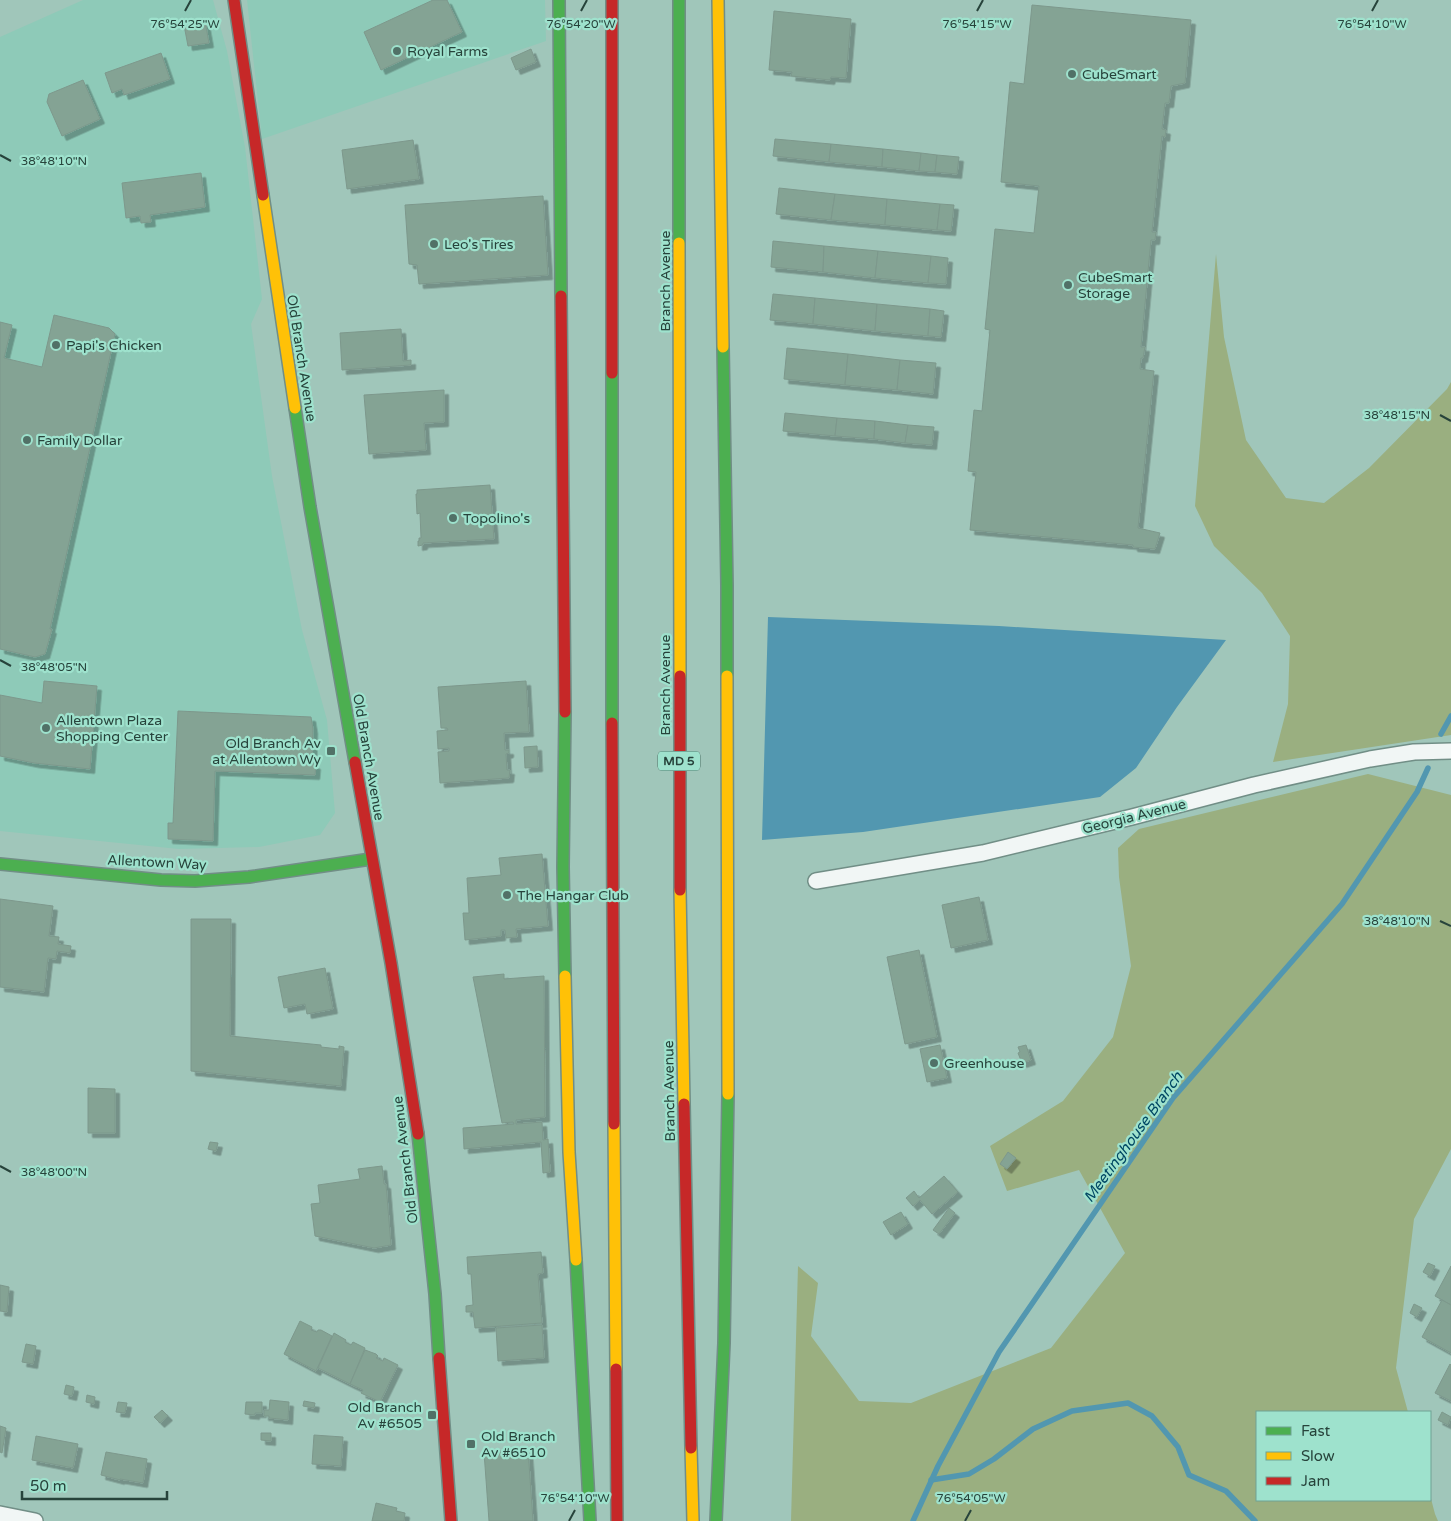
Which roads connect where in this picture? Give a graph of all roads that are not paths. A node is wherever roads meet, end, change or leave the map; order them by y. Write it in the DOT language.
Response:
graph roads {
  1 [pos="234,0"];
  2 [pos="559,0"];
  3 [pos="612,0"];
  4 [pos="679,0"];
  5 [pos="718,0"];
  6 [pos="724,0"];
  7 [pos="719,51"];
  8 [pos="1451,751"];
  9 [pos="371,859"];
  10 [pos="0,864"];
  11 [pos="816,881"];
  12 [pos="0,1514"];
  13 [pos="35,1521"];
  14 [pos="451,1521"];
  15 [pos="590,1521"];
  16 [pos="617,1521"];
  17 [pos="693,1521"];
  18 [pos="716,1521"];
  1 -- 9 [label="main road, Old Branch Avenue"];
  2 -- 15 [label="main road"];
  3 -- 16 [label="main road"];
  4 -- 17 [label="main road, Branch Avenue / MD 5"];
  5 -- 7 [label="main road"];
  6 -- 7 [label="main road"];
  7 -- 18 [label="main road"];
  8 -- 11 [label="street, Georgia Avenue"];
  9 -- 10 [label="main road, Allentown Way"];
  9 -- 14 [label="main road, Old Branch Avenue"];
  12 -- 13 [label="street"];
}
